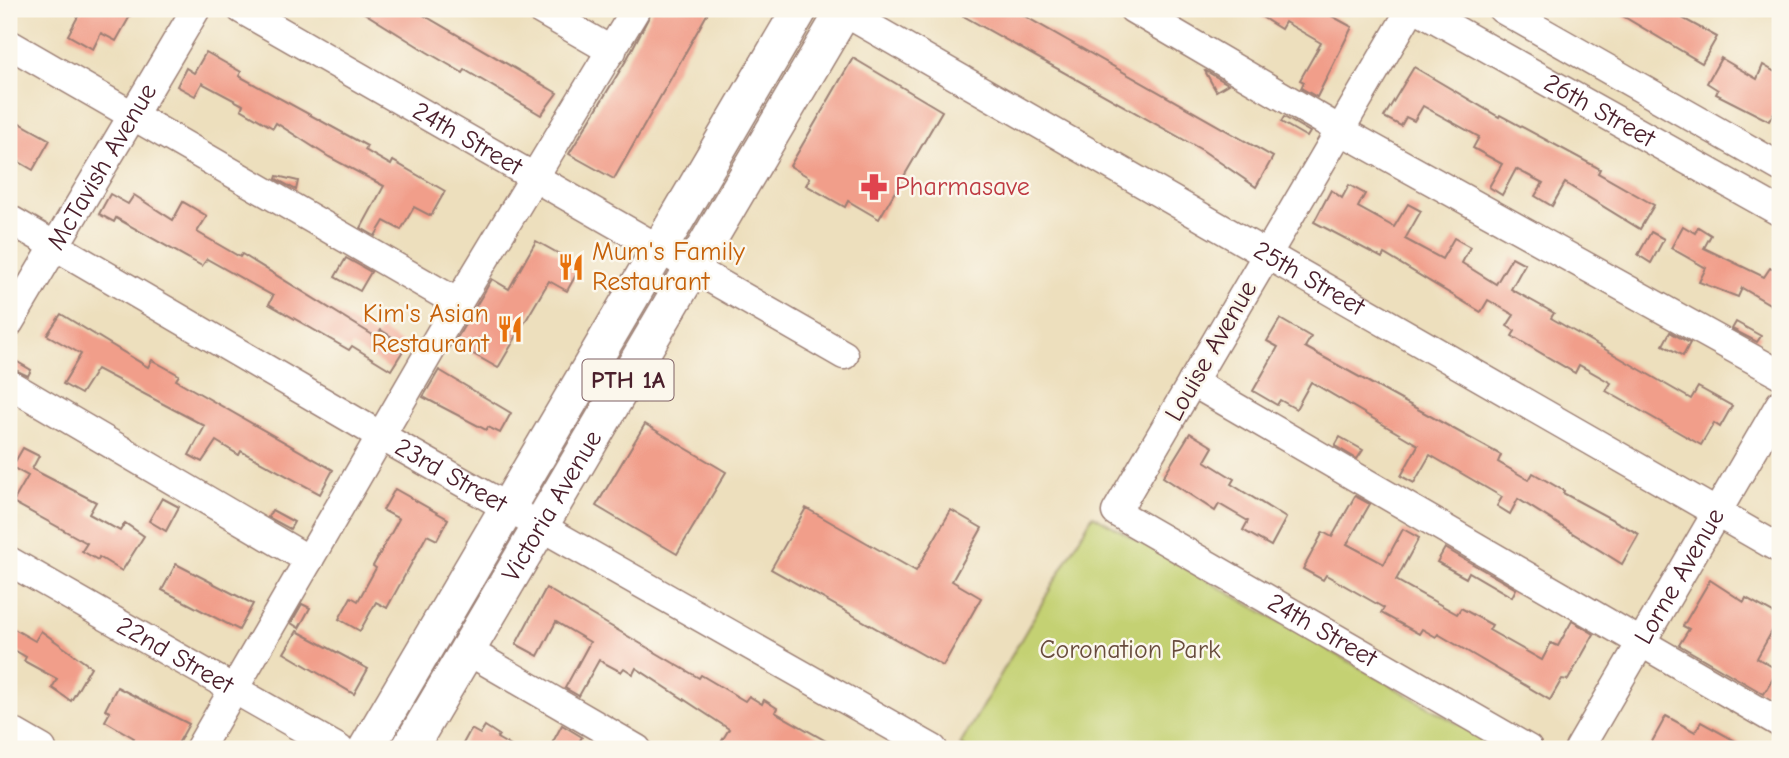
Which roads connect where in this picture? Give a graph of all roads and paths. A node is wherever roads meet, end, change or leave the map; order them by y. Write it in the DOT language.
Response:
graph roads {
  1 [pos="196,9"];
  2 [pos="241,9"];
  3 [pos="539,9"];
  4 [pos="636,9"];
  5 [pos="800,9"];
  6 [pos="1133,9"];
  7 [pos="1411,9"];
  8 [pos="1418,9"];
  9 [pos="1503,9"];
  10 [pos="843,10"];
  11 [pos="9,44"];
  12 [pos="612,51"];
  13 [pos="132,115"];
  14 [pos="1340,130"];
  15 [pos="1780,167"];
  16 [pos="536,177"];
  17 [pos="1780,212"];
  18 [pos="9,219"];
  19 [pos="54,245"];
  20 [pos="660,249"];
  21 [pos="1267,255"];
  22 [pos="695,268"];
  23 [pos="458,303"];
  24 [pos="9,323"];
  25 [pos="844,355"];
  26 [pos="1780,374"];
  27 [pos="1192,382"];
  28 [pos="9,384"];
  29 [pos="1780,404"];
  30 [pos="381,436"];
  31 [pos="508,507"];
  32 [pos="1116,512"];
  33 [pos="1719,512"];
  34 [pos="541,526"];
  35 [pos="1780,549"];
  36 [pos="309,560"];
  37 [pos="9,561"];
  38 [pos="1642,642"];
  39 [pos="468,651"];
  40 [pos="234,689"];
  41 [pos="1780,723"];
  42 [pos="9,730"];
  43 [pos="43,749"];
  44 [pos="199,749"];
  45 [pos="339,749"];
  46 [pos="366,749"];
  47 [pos="409,749"];
  48 [pos="637,749"];
  49 [pos="933,749"];
  50 [pos="1528,749"];
  51 [pos="1578,749"];
  1 -- 13 [label="street, McTavish Avenue"];
  2 -- 16 [label="street, 24th Street"];
  3 -- 12 [label="street"];
  4 -- 12 [label="street"];
  5 -- 20 [label="main road, Victoria Avenue / PTH 1A"];
  6 -- 14 [label="street"];
  7 -- 14 [label="street, Louise Avenue"];
  8 -- 17 [label="street, 26th Street"];
  9 -- 15 [label="street, 26th Street"];
  10 -- 21 [label="street, 25th Street"];
  10 -- 22 [label="main road, Victoria Avenue / PTH 1A"];
  11 -- 13 [label="street"];
  12 -- 16 [label="street"];
  13 -- 19 [label="street, McTavish Avenue"];
  13 -- 23 [label="street"];
  14 -- 21 [label="street, Louise Avenue"];
  14 -- 26 [label="street"];
  16 -- 20 [label="street, 24th Street"];
  16 -- 23 [label="street"];
  18 -- 19 [label="street, 23rd Street"];
  19 -- 24 [label="street, McTavish Avenue"];
  19 -- 30 [label="street, 23rd Street"];
  20 -- 22 [label="street, 24th Street"];
  20 -- 31 [label="main road, Victoria Avenue / PTH 1A"];
  21 -- 27 [label="street, Louise Avenue"];
  21 -- 33 [label="street, 25th Street"];
  22 -- 25 [label="street, 24th Street"];
  22 -- 34 [label="main road, Victoria Avenue / PTH 1A"];
  23 -- 30 [label="street"];
  27 -- 32 [label="street, Louise Avenue"];
  27 -- 38 [label="street"];
  28 -- 36 [label="street"];
  29 -- 33 [label="street, Lorne Avenue"];
  30 -- 31 [label="street, 23rd Street"];
  30 -- 36 [label="street"];
  31 -- 34 [label="street, 23rd Street"];
  31 -- 46 [label="main road, Victoria Avenue / PTH 1A"];
  32 -- 50 [label="street, 24th Street"];
  33 -- 35 [label="street, 25th Street"];
  33 -- 38 [label="street, Lorne Avenue"];
  34 -- 39 [label="main road, Victoria Avenue / PTH 1A"];
  34 -- 49 [label="street, 23rd Street"];
  36 -- 40 [label="street"];
  37 -- 40 [label="street, 22nd Street"];
  38 -- 41 [label="street"];
  38 -- 51 [label="street, Lorne Avenue"];
  39 -- 47 [label="main road, Victoria Avenue / PTH 1A"];
  39 -- 48 [label="street"];
  40 -- 44 [label="street"];
  40 -- 45 [label="street, 22nd Street"];
  42 -- 43 [label="street"];
}
